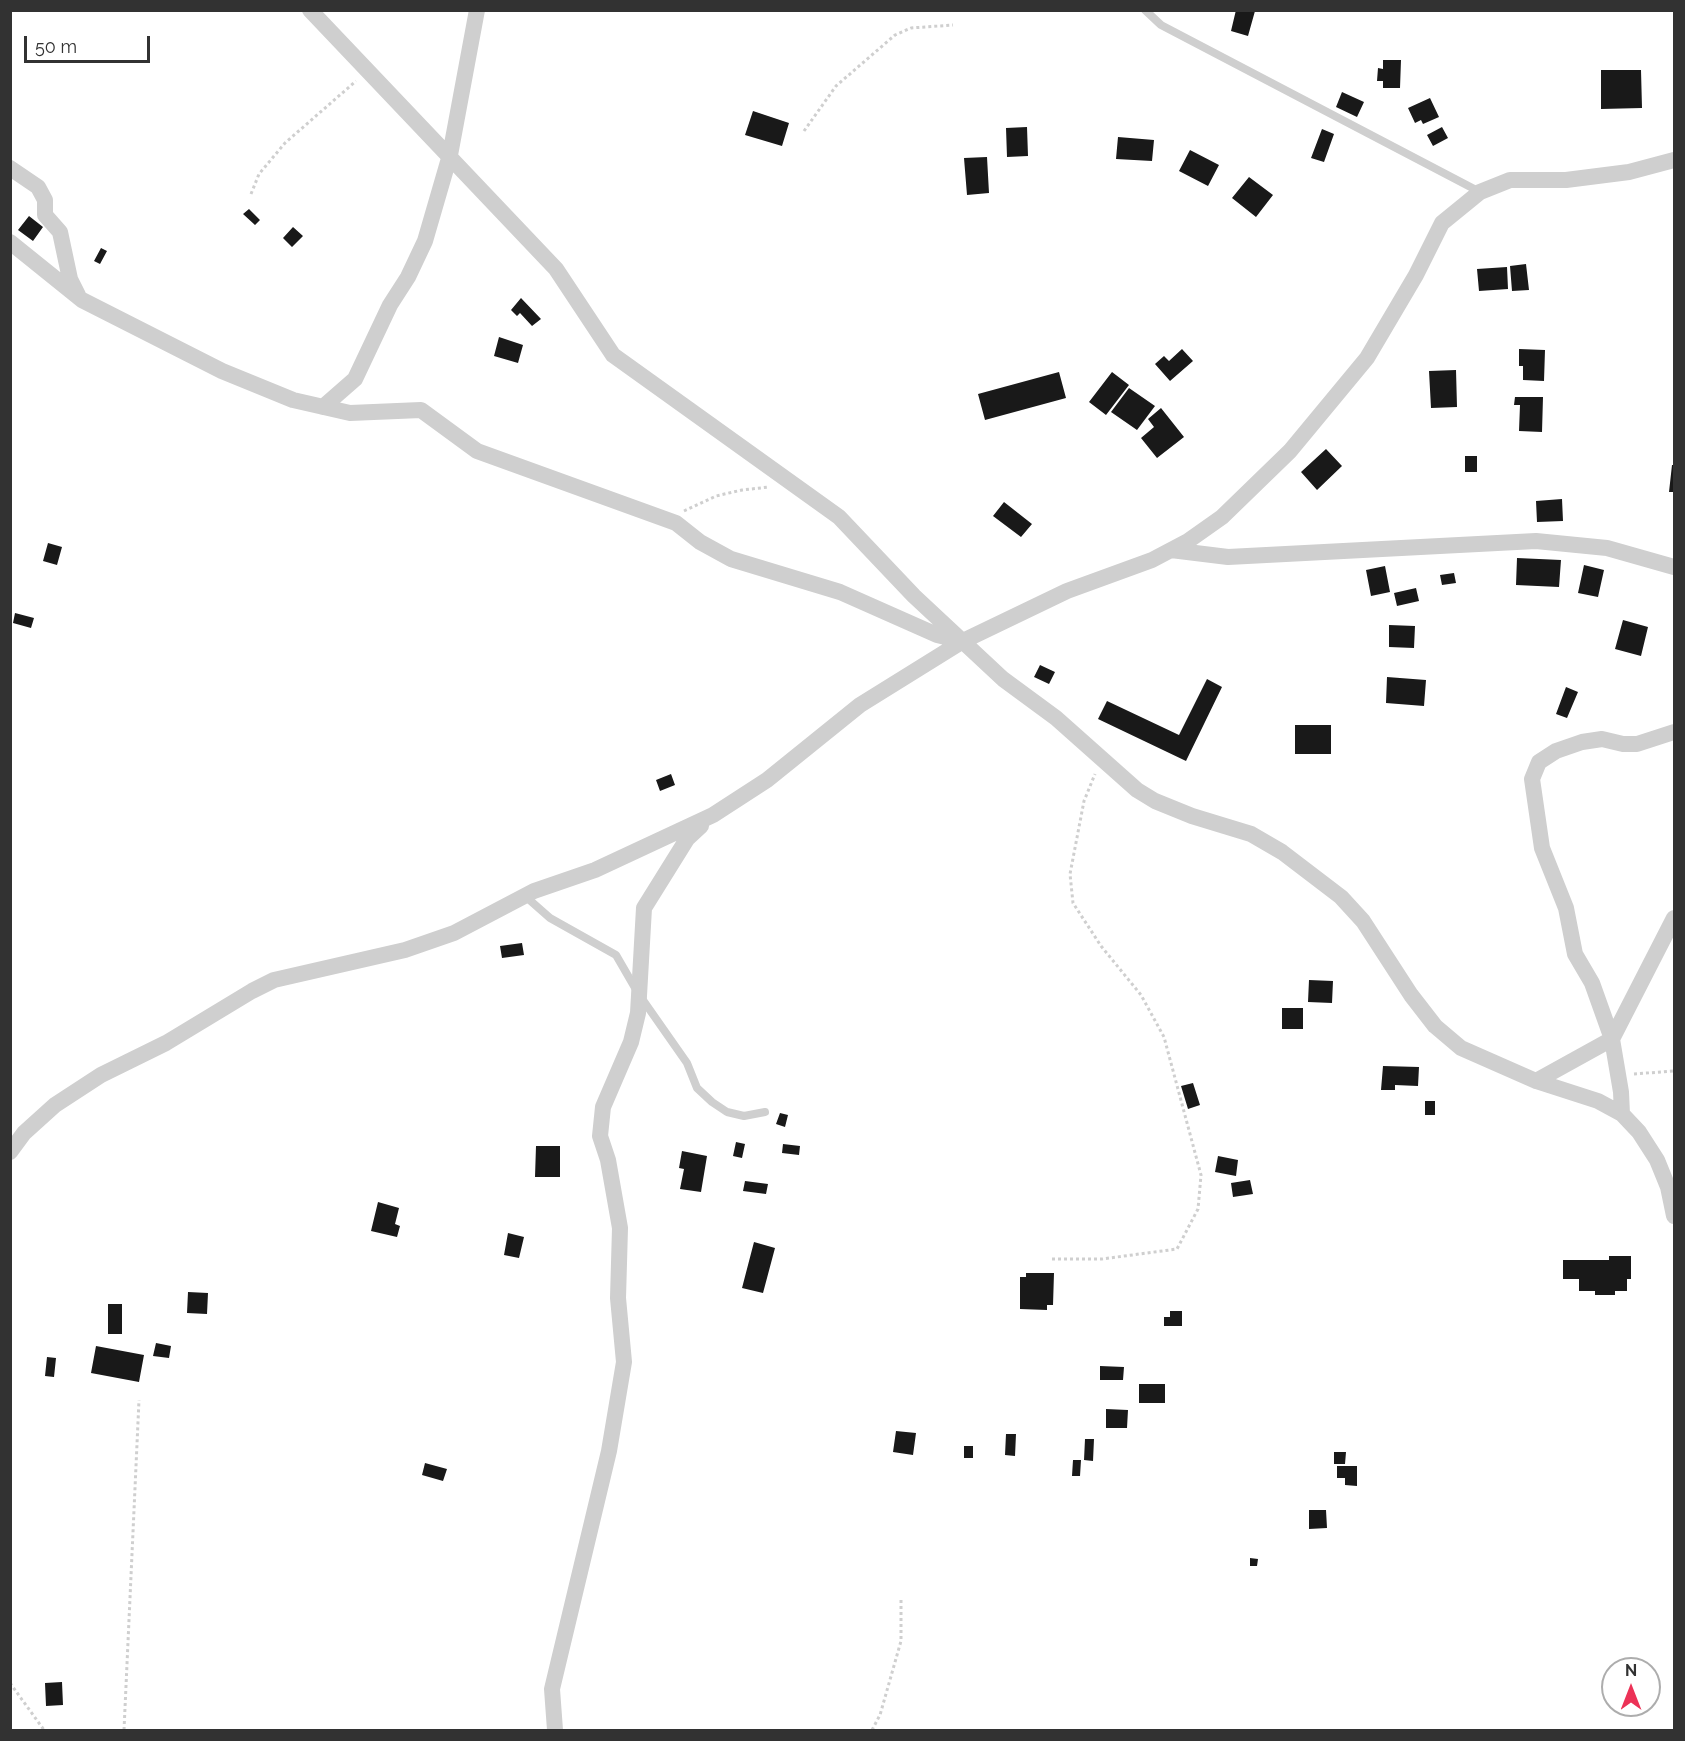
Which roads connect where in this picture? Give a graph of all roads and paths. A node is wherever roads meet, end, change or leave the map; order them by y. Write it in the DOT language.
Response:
graph roads {
  1 [pos="310,10"];
  2 [pos="477,10"];
  3 [pos="1145,10"];
  4 [pos="953,25"];
  5 [pos="372,73"];
  6 [pos="804,131"];
  7 [pos="450,155"];
  8 [pos="1674,160"];
  9 [pos="10,168"];
  10 [pos="1480,192"];
  11 [pos="251,194"];
  12 [pos="10,242"];
  13 [pos="80,299"];
  14 [pos="323,407"];
  15 [pos="792,485"];
  16 [pos="670,520"];
  17 [pos="1170,550"];
  18 [pos="1674,567"];
  19 [pos="963,641"];
  20 [pos="1674,732"];
  21 [pos="1100,755"];
  22 [pos="713,815"];
  23 [pos="525,896"];
  24 [pos="1674,918"];
  25 [pos="638,993"];
  26 [pos="1612,1039"];
  27 [pos="1674,1071"];
  28 [pos="1630,1074"];
  29 [pos="1536,1081"];
  30 [pos="765,1112"];
  31 [pos="1622,1114"];
  32 [pos="10,1152"];
  33 [pos="1674,1216"];
  34 [pos="1052,1258"];
  35 [pos="139,1400"];
  36 [pos="901,1599"];
  37 [pos="10,1683"];
  38 [pos="44,1731"];
  39 [pos="124,1731"];
  40 [pos="555,1731"];
  41 [pos="872,1731"];
  1 -- 5 [label="street"];
  2 -- 7 [label="street"];
  3 -- 10 [label="lane"];
  4 -- 6 [label="path"];
  5 -- 7 [label="street"];
  5 -- 11 [label="path"];
  7 -- 14 [label="street"];
  7 -- 15 [label="street"];
  8 -- 10 [label="street"];
  9 -- 13 [label="street"];
  10 -- 17 [label="street"];
  12 -- 13 [label="street"];
  13 -- 14 [label="street"];
  14 -- 16 [label="street"];
  15 -- 16 [label="path"];
  15 -- 19 [label="street"];
  16 -- 19 [label="street"];
  17 -- 18 [label="street"];
  17 -- 19 [label="street"];
  19 -- 21 [label="street"];
  19 -- 22 [label="street"];
  20 -- 26 [label="street"];
  21 -- 29 [label="street"];
  21 -- 34 [label="path"];
  22 -- 23 [label="street"];
  22 -- 25 [label="street"];
  23 -- 25 [label="lane"];
  23 -- 32 [label="street"];
  24 -- 26 [label="street"];
  25 -- 30 [label="lane"];
  25 -- 40 [label="street"];
  26 -- 29 [label="street"];
  26 -- 31 [label="street"];
  27 -- 28 [label="path"];
  29 -- 31 [label="street"];
  31 -- 33 [label="street"];
  35 -- 39 [label="path"];
  36 -- 41 [label="path"];
  37 -- 38 [label="path"];
}
